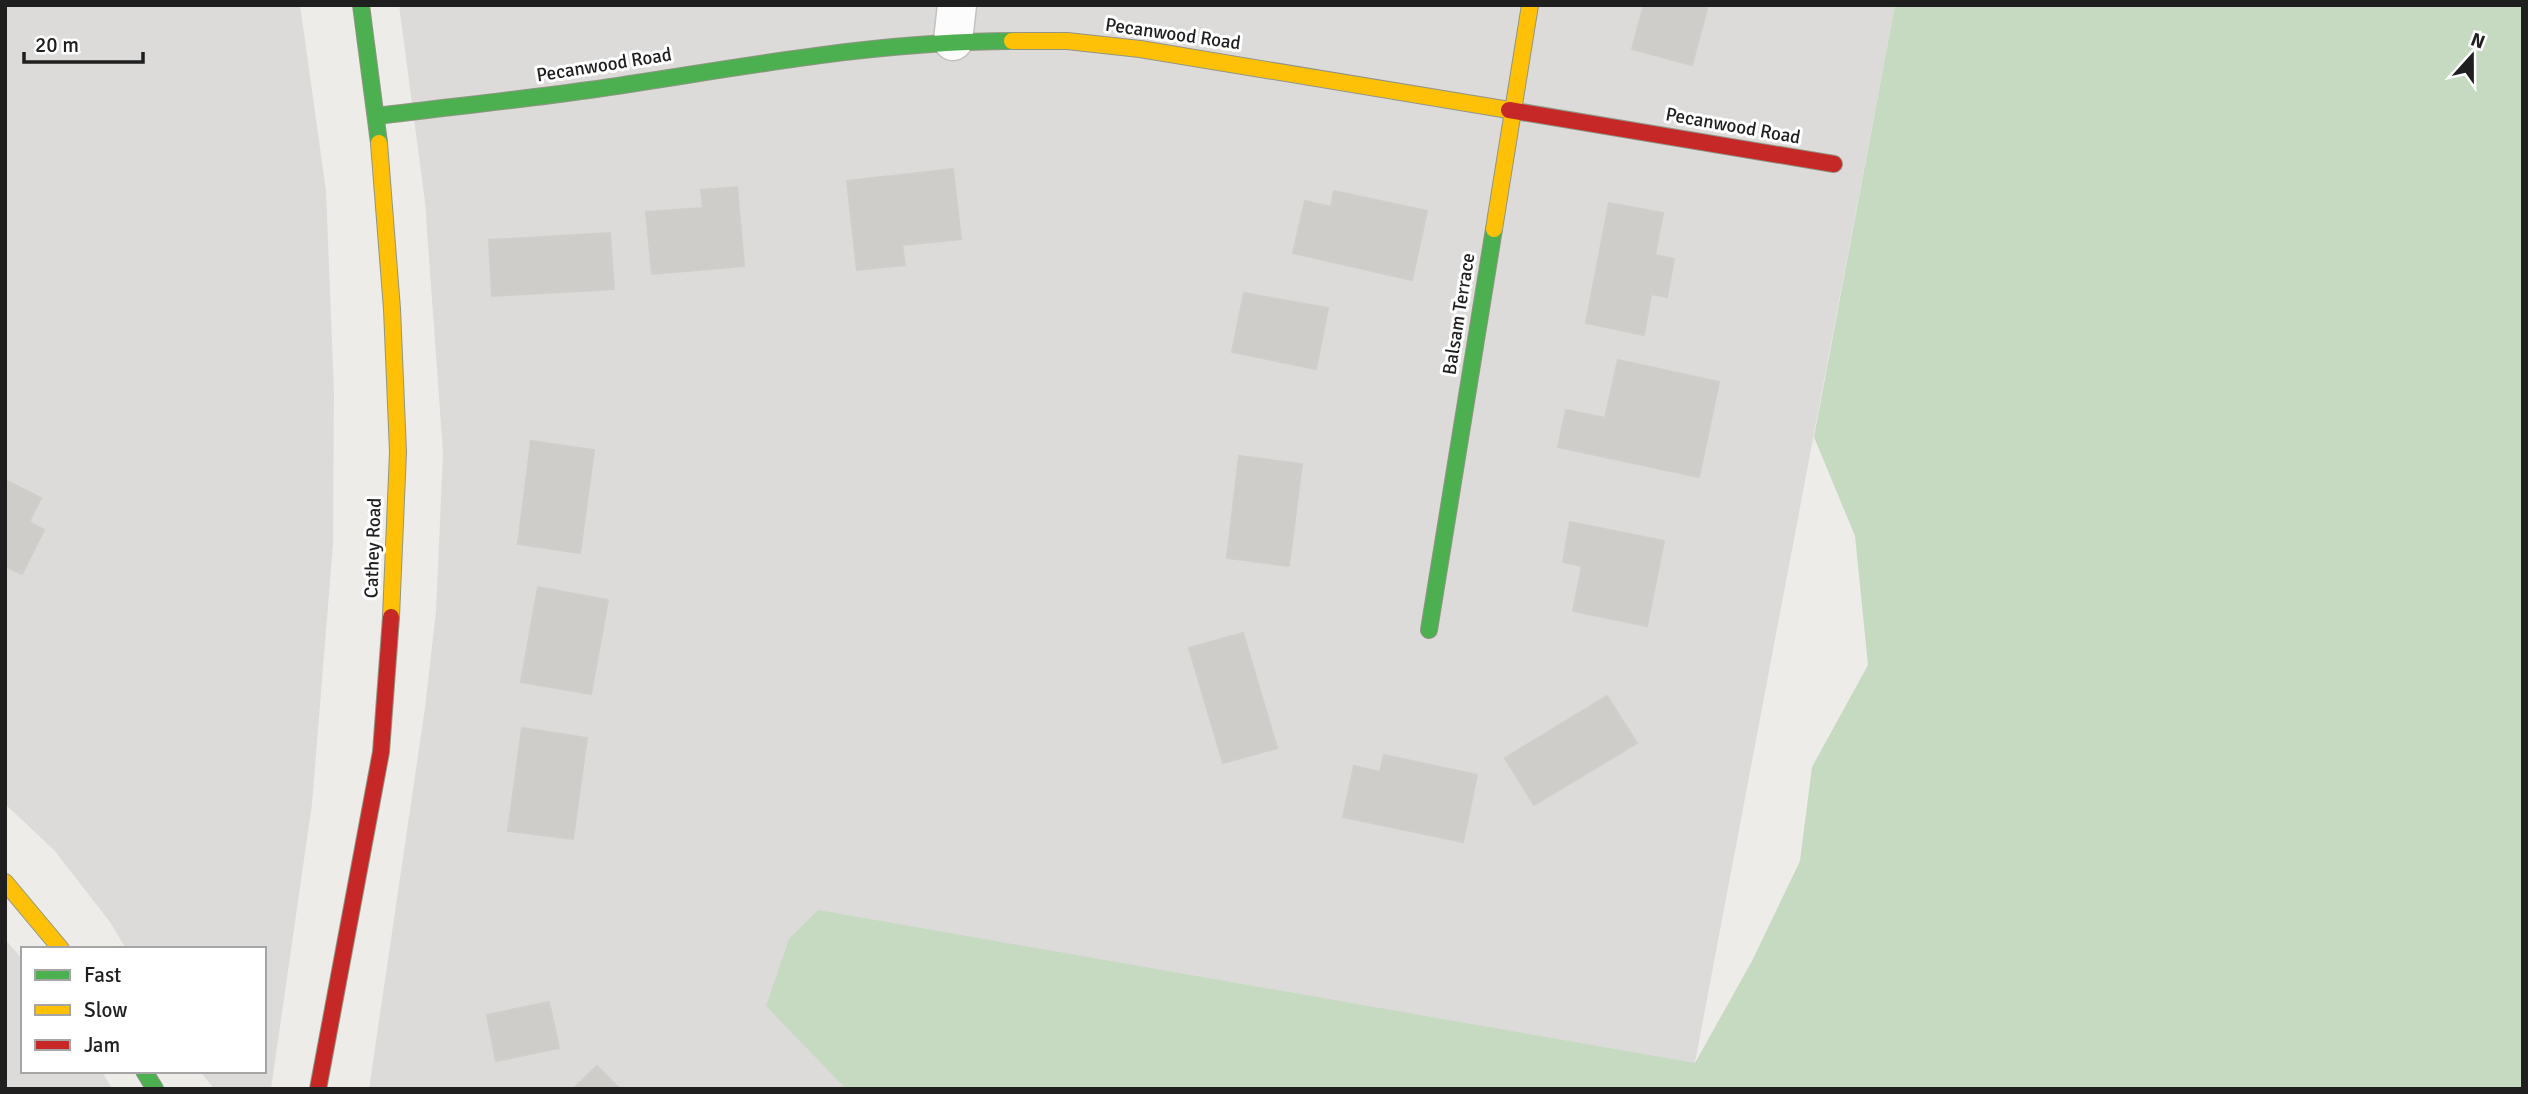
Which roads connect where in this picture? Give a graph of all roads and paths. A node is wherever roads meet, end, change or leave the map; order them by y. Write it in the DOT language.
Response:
graph roads {
  1 [pos="361,5"];
  2 [pos="1530,5"];
  3 [pos="955,23"];
  4 [pos="1514,109"];
  5 [pos="377,116"];
  6 [pos="1834,164"];
  7 [pos="1429,630"];
  8 [pos="5,882"];
  9 [pos="59,947"];
  10 [pos="145,1073"];
  11 [pos="155,1089"];
  12 [pos="318,1089"];
  1 -- 5 [label="street, Cathey Road"];
  2 -- 4 [label="street, Balsam Terrace"];
  3 -- 4 [label="street, Pecanwood Road"];
  3 -- 5 [label="street, Pecanwood Road"];
  4 -- 6 [label="street, Pecanwood Road"];
  4 -- 7 [label="street, Balsam Terrace"];
  5 -- 12 [label="street, Cathey Road"];
  8 -- 9 [label="street"];
  10 -- 11 [label="street"];
}
